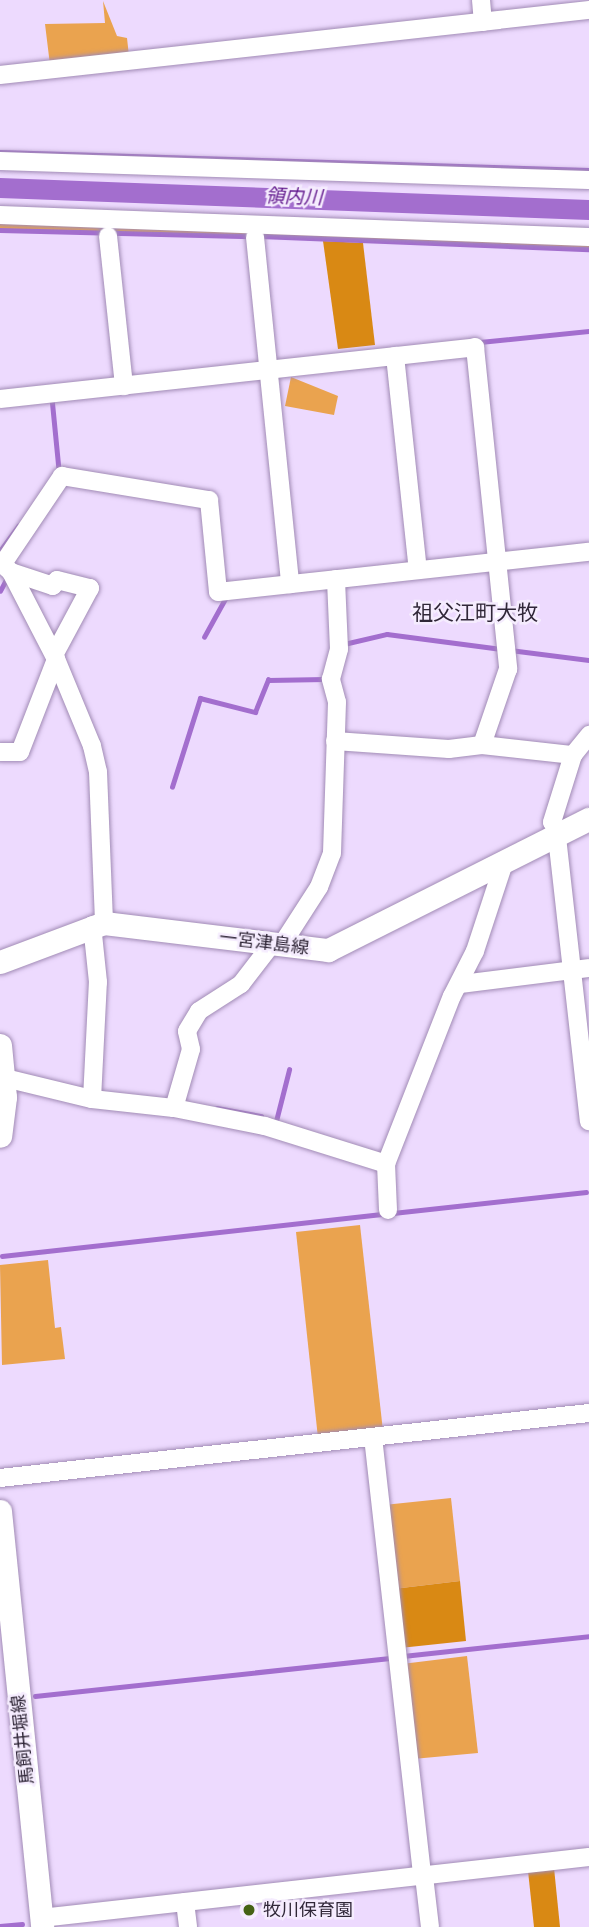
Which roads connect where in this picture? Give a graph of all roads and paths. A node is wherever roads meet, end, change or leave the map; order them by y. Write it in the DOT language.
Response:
graph roads {
  1 [pos="481,0"];
  2 [pos="589,10"];
  3 [pos="483,22"];
  4 [pos="0,75"];
  5 [pos="0,161"];
  6 [pos="589,180"];
  7 [pos="0,215"];
  8 [pos="108,236"];
  9 [pos="255,237"];
  10 [pos="589,237"];
  11 [pos="395,356"];
  12 [pos="268,370"];
  13 [pos="124,386"];
  14 [pos="0,399"];
  15 [pos="589,552"];
  16 [pos="499,562"];
  17 [pos="5,565"];
  18 [pos="418,570"];
  19 [pos="337,579"];
  20 [pos="290,584"];
  21 [pos="55,657"];
  22 [pos="589,735"];
  23 [pos="335,741"];
  24 [pos="482,745"];
  25 [pos="0,752"];
  26 [pos="573,755"];
  27 [pos="589,820"];
  28 [pos="559,836"];
  29 [pos="504,863"];
  30 [pos="98,924"];
  31 [pos="276,946"];
  32 [pos="0,962"];
  33 [pos="581,969"];
  34 [pos="461,984"];
  35 [pos="0,1045"];
  36 [pos="3,1074"];
  37 [pos="92,1099"];
  38 [pos="174,1108"];
  39 [pos="589,1121"];
  40 [pos="0,1136"];
  41 [pos="386,1164"];
  42 [pos="388,1210"];
  43 [pos="589,1413"];
  44 [pos="373,1437"];
  45 [pos="0,1478"];
  46 [pos="0,1511"];
  47 [pos="589,1857"];
  48 [pos="423,1876"];
  49 [pos="185,1902"];
  50 [pos="42,1922"];
  51 [pos="188,1927"];
  52 [pos="430,1927"];
  1 -- 3 [label="street"];
  2 -- 3 [label="street"];
  3 -- 4 [label="street"];
  5 -- 6 [label="street"];
  7 -- 10 [label="street"];
  8 -- 13 [label="street"];
  9 -- 12 [label="street"];
  11 -- 12 [label="street"];
  11 -- 16 [label="street"];
  11 -- 18 [label="street"];
  12 -- 13 [label="street"];
  12 -- 20 [label="street"];
  13 -- 14 [label="street"];
  15 -- 16 [label="street"];
  16 -- 18 [label="street"];
  16 -- 24 [label="street"];
  17 -- 20 [label="street"];
  17 -- 21 [label="street"];
  17 -- 21 [label="street"];
  18 -- 19 [label="street"];
  19 -- 20 [label="street"];
  19 -- 23 [label="street"];
  21 -- 25 [label="street"];
  21 -- 30 [label="street"];
  22 -- 26 [label="street"];
  23 -- 24 [label="street"];
  23 -- 31 [label="street"];
  24 -- 26 [label="street"];
  26 -- 28 [label="street"];
  27 -- 28 [label="main road, 一宮津島線"];
  28 -- 29 [label="main road, 一宮津島線"];
  28 -- 33 [label="street"];
  29 -- 31 [label="main road, 一宮津島線"];
  29 -- 34 [label="street"];
  30 -- 31 [label="main road, 一宮津島線"];
  30 -- 32 [label="main road, 一宮津島線"];
  30 -- 37 [label="street"];
  31 -- 38 [label="street"];
  33 -- 34 [label="street"];
  33 -- 39 [label="street"];
  34 -- 41 [label="street"];
  35 -- 36 [label="main road"];
  36 -- 37 [label="street"];
  36 -- 40 [label="main road"];
  37 -- 38 [label="street"];
  38 -- 41 [label="street"];
  41 -- 42 [label="street"];
  43 -- 44 [label="street"];
  44 -- 45 [label="street"];
  44 -- 48 [label="street"];
  46 -- 50 [label="main road, 馬飼井堀線"];
  47 -- 48 [label="street"];
  48 -- 49 [label="street"];
  48 -- 52 [label="street"];
  49 -- 50 [label="street"];
  49 -- 51 [label="street"];
}
